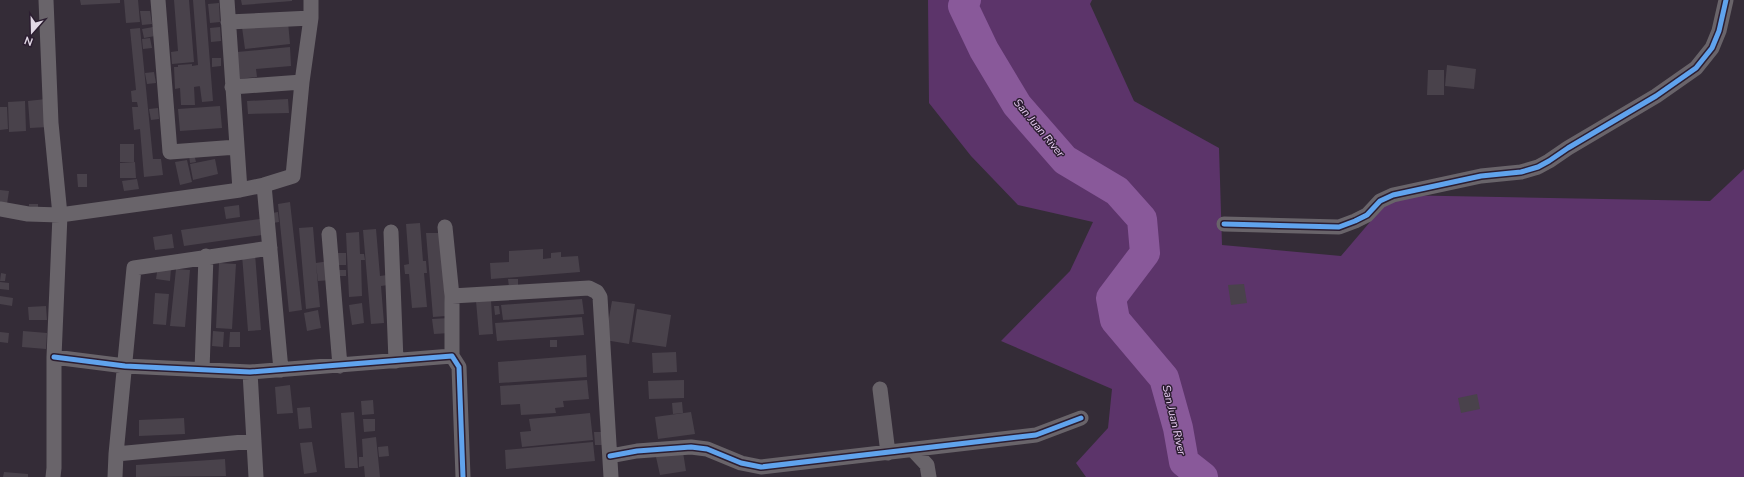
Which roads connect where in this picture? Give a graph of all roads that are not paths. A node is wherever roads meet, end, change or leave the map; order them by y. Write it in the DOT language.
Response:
graph roads {
  1 [pos="46,0"];
  2 [pos="158,0"];
  3 [pos="227,0"];
  4 [pos="311,0"];
  5 [pos="1726,0"];
  6 [pos="311,18"];
  7 [pos="228,22"];
  8 [pos="302,82"];
  9 [pos="232,87"];
  10 [pos="237,147"];
  11 [pos="264,185"];
  12 [pos="240,190"];
  13 [pos="0,209"];
  14 [pos="60,215"];
  15 [pos="1224,224"];
  16 [pos="445,227"];
  17 [pos="391,232"];
  18 [pos="329,234"];
  19 [pos="270,248"];
  20 [pos="206,256"];
  21 [pos="452,296"];
  22 [pos="452,356"];
  23 [pos="54,357"];
  24 [pos="396,361"];
  25 [pos="125,366"];
  26 [pos="340,366"];
  27 [pos="202,370"];
  28 [pos="281,370"];
  29 [pos="250,372"];
  30 [pos="880,389"];
  31 [pos="1081,418"];
  32 [pos="254,441"];
  33 [pos="913,450"];
  34 [pos="888,453"];
  35 [pos="116,454"];
  36 [pos="610,456"];
  37 [pos="53,477"];
  38 [pos="115,477"];
  39 [pos="256,477"];
  40 [pos="463,477"];
  41 [pos="611,477"];
  42 [pos="929,477"];
  1 -- 14 [label="street"];
  2 -- 10 [label="street"];
  3 -- 7 [label="street"];
  4 -- 6 [label="street"];
  5 -- 15 [label="street"];
  6 -- 7 [label="street"];
  6 -- 8 [label="street"];
  7 -- 9 [label="street"];
  8 -- 9 [label="street"];
  8 -- 11 [label="street"];
  9 -- 10 [label="street"];
  10 -- 12 [label="street"];
  11 -- 12 [label="street"];
  11 -- 19 [label="street"];
  12 -- 14 [label="street"];
  13 -- 14 [label="street"];
  14 -- 23 [label="street"];
  16 -- 21 [label="street"];
  17 -- 24 [label="street"];
  18 -- 26 [label="street"];
  19 -- 20 [label="street"];
  19 -- 28 [label="street"];
  20 -- 25 [label="street"];
  20 -- 27 [label="street"];
  21 -- 22 [label="street"];
  21 -- 36 [label="street"];
  22 -- 24 [label="street"];
  22 -- 40 [label="street"];
  23 -- 25 [label="street"];
  23 -- 37 [label="street"];
  24 -- 26 [label="street"];
  25 -- 27 [label="street"];
  25 -- 35 [label="street"];
  26 -- 28 [label="street"];
  27 -- 29 [label="street"];
  28 -- 29 [label="street"];
  29 -- 32 [label="street"];
  30 -- 34 [label="street"];
  31 -- 33 [label="street"];
  32 -- 35 [label="street"];
  32 -- 39 [label="street"];
  33 -- 34 [label="street"];
  33 -- 42 [label="street"];
  34 -- 36 [label="street"];
  35 -- 38 [label="street"];
  36 -- 41 [label="street"];
}
